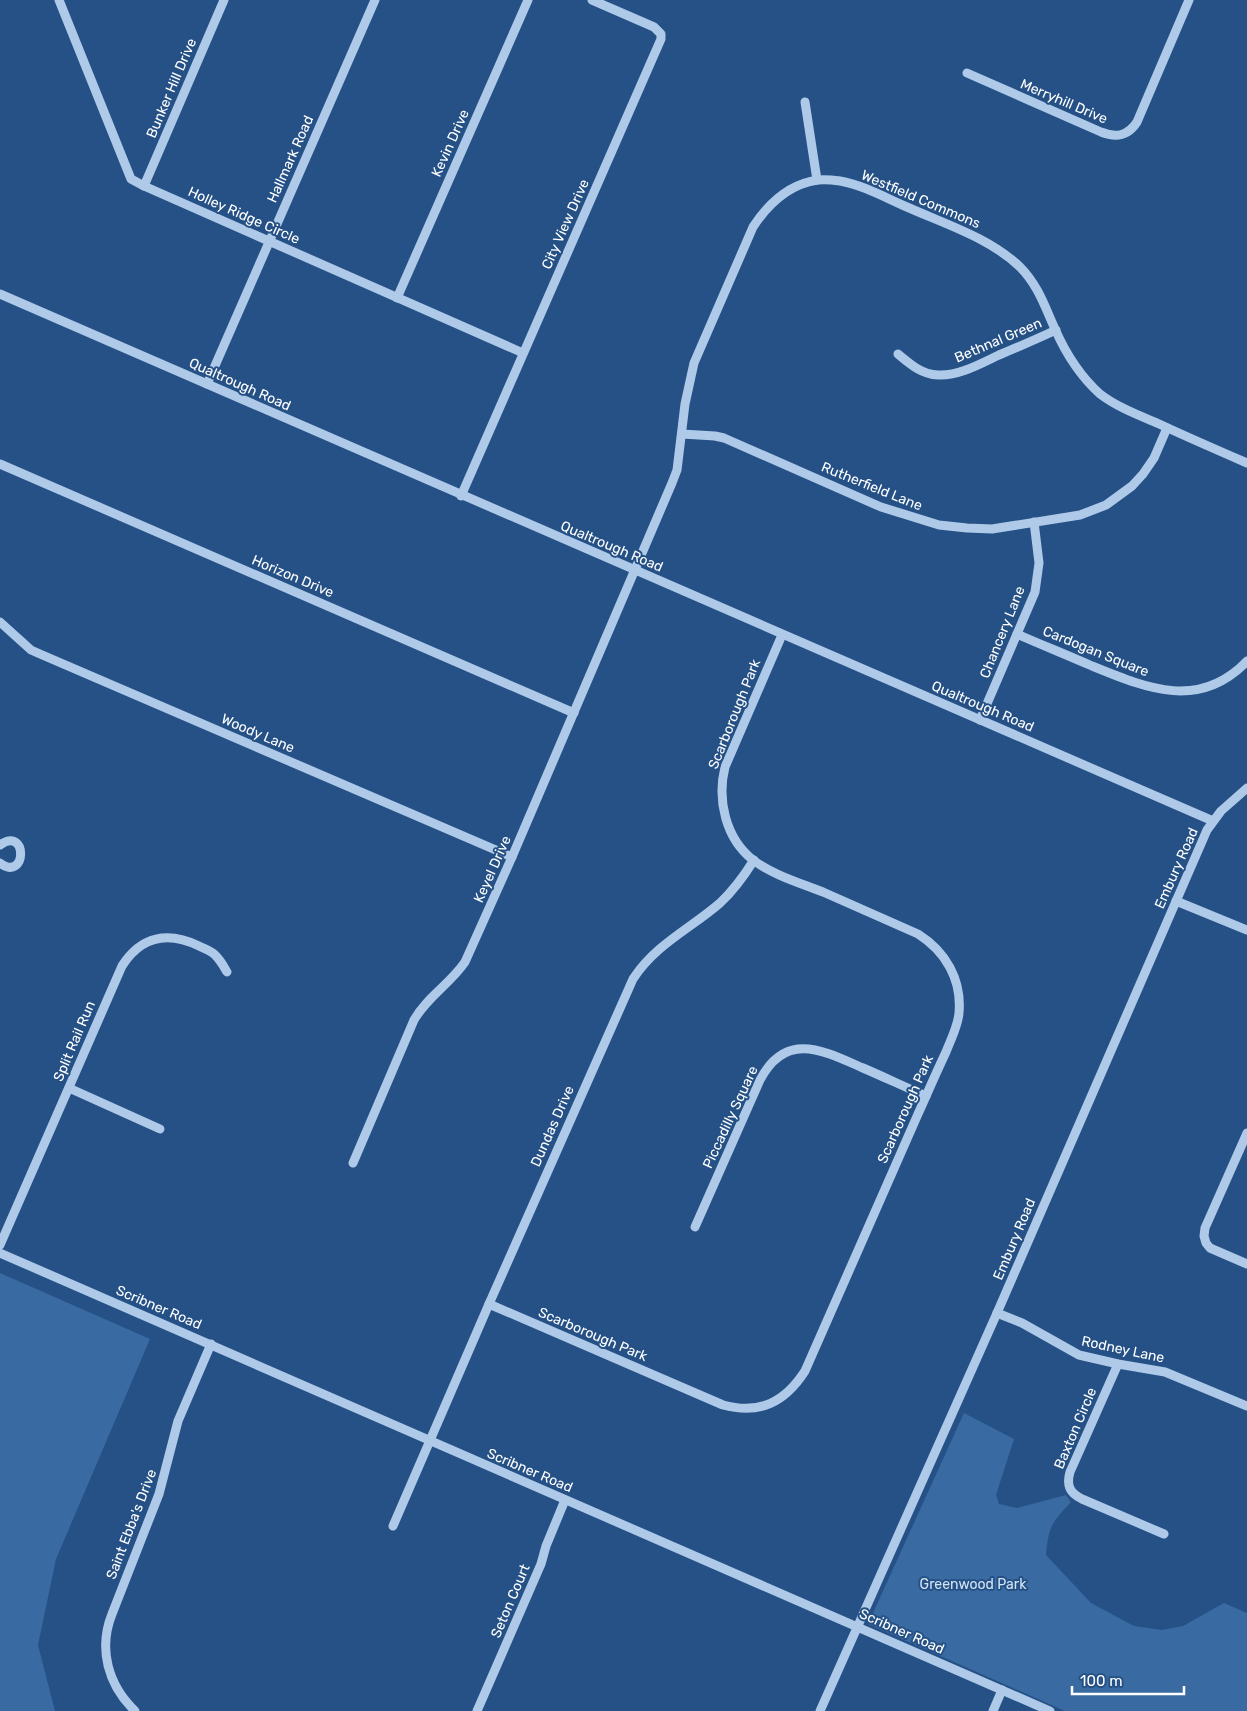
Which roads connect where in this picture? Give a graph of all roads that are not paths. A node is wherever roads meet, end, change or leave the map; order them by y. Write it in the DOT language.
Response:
graph roads {
  1 [pos="59,0"];
  2 [pos="224,0"];
  3 [pos="375,0"];
  4 [pos="528,0"];
  5 [pos="592,0"];
  6 [pos="1189,0"];
  7 [pos="967,73"];
  8 [pos="805,102"];
  9 [pos="817,180"];
  10 [pos="144,186"];
  11 [pos="269,242"];
  12 [pos="0,294"];
  13 [pos="397,298"];
  14 [pos="1056,330"];
  15 [pos="523,353"];
  16 [pos="898,354"];
  17 [pos="207,384"];
  18 [pos="1167,428"];
  19 [pos="682,434"];
  20 [pos="1247,463"];
  21 [pos="0,464"];
  22 [pos="461,496"];
  23 [pos="1034,522"];
  24 [pos="634,571"];
  25 [pos="0,622"];
  26 [pos="1018,634"];
  27 [pos="782,635"];
  28 [pos="1247,661"];
  29 [pos="574,713"];
  30 [pos="980,720"];
  31 [pos="1247,788"];
  32 [pos="1213,821"];
  33 [pos="0,845"];
  34 [pos="512,858"];
  35 [pos="754,860"];
  36 [pos="1,867"];
  37 [pos="1176,901"];
  38 [pos="1247,930"];
  39 [pos="227,972"];
  40 [pos="69,1088"];
  41 [pos="926,1096"];
  42 [pos="160,1129"];
  43 [pos="1247,1133"];
  44 [pos="354,1163"];
  45 [pos="695,1227"];
  46 [pos="0,1245"];
  47 [pos="0,1252"];
  48 [pos="1247,1264"];
  49 [pos="489,1304"];
  50 [pos="997,1313"];
  51 [pos="211,1344"];
  52 [pos="1118,1364"];
  53 [pos="1247,1406"];
  54 [pos="430,1442"];
  55 [pos="565,1500"];
  56 [pos="393,1526"];
  57 [pos="1164,1534"];
  58 [pos="858,1627"];
  59 [pos="1002,1690"];
  60 [pos="135,1711"];
  61 [pos="478,1711"];
  62 [pos="820,1711"];
  63 [pos="992,1711"];
  64 [pos="1050,1711"];
  1 -- 10 [label="street, Holley Ridge Circle"];
  2 -- 10 [label="street, Bunker Hill Drive"];
  3 -- 11 [label="street, Hallmark Road"];
  4 -- 13 [label="street, Kevin Drive"];
  5 -- 15 [label="street, City View Drive"];
  6 -- 7 [label="street, Merryhill Drive"];
  8 -- 9 [label="street"];
  9 -- 14 [label="street, Westfield Commons"];
  9 -- 19 [label="street, Westfield Commons"];
  10 -- 11 [label="street, Holley Ridge Circle"];
  11 -- 13 [label="street, Holley Ridge Circle"];
  11 -- 17 [label="street, Hallmark Road"];
  12 -- 17 [label="street, Qualtrough Road"];
  13 -- 15 [label="street, Holley Ridge Circle"];
  14 -- 16 [label="street, Bethnal Green"];
  14 -- 18 [label="street, Westfield Commons"];
  15 -- 22 [label="street, City View Drive"];
  17 -- 22 [label="street, Qualtrough Road"];
  18 -- 20 [label="street, Westfield Commons"];
  18 -- 23 [label="street, Rutherfield Lane"];
  19 -- 23 [label="street, Rutherfield Lane"];
  19 -- 24 [label="street, Westfield Commons"];
  21 -- 29 [label="street, Horizon Drive"];
  22 -- 24 [label="street, Qualtrough Road"];
  23 -- 26 [label="street, Chancery Lane"];
  24 -- 27 [label="street, Qualtrough Road"];
  24 -- 29 [label="street, Keyel Drive"];
  25 -- 34 [label="street, Woody Lane"];
  26 -- 28 [label="street, Cardogan Square"];
  26 -- 30 [label="street, Chancery Lane"];
  27 -- 30 [label="street, Qualtrough Road"];
  27 -- 35 [label="street, Scarborough Park"];
  29 -- 34 [label="street, Keyel Drive"];
  30 -- 32 [label="street, Qualtrough Road"];
  31 -- 32 [label="street, Embury Road"];
  32 -- 37 [label="street, Embury Road"];
  33 -- 36 [label="street"];
  34 -- 44 [label="street, Keyel Drive"];
  35 -- 41 [label="street, Scarborough Park"];
  35 -- 49 [label="street, Dundas Drive"];
  37 -- 38 [label="street"];
  37 -- 50 [label="street, Embury Road"];
  39 -- 40 [label="street, Split Rail Run"];
  40 -- 42 [label="street"];
  40 -- 46 [label="street, Split Rail Run"];
  41 -- 45 [label="street, Piccadilly Square"];
  41 -- 49 [label="street, Scarborough Park"];
  43 -- 48 [label="street"];
  47 -- 51 [label="street, Scribner Road"];
  49 -- 54 [label="street, Dundas Drive"];
  50 -- 52 [label="street, Rodney Lane"];
  50 -- 58 [label="street, Embury Road"];
  51 -- 54 [label="street, Scribner Road"];
  51 -- 60 [label="street, Saint Ebba's Drive"];
  52 -- 53 [label="street, Rodney Lane"];
  52 -- 57 [label="street, Baxton Circle"];
  54 -- 55 [label="street, Scribner Road"];
  54 -- 56 [label="street, Dundas Drive"];
  55 -- 58 [label="street, Scribner Road"];
  55 -- 61 [label="street, Seton Court"];
  58 -- 59 [label="street, Scribner Road"];
  58 -- 62 [label="street, Embury Road"];
  59 -- 63 [label="street"];
  59 -- 64 [label="street, Scribner Road"];
}
